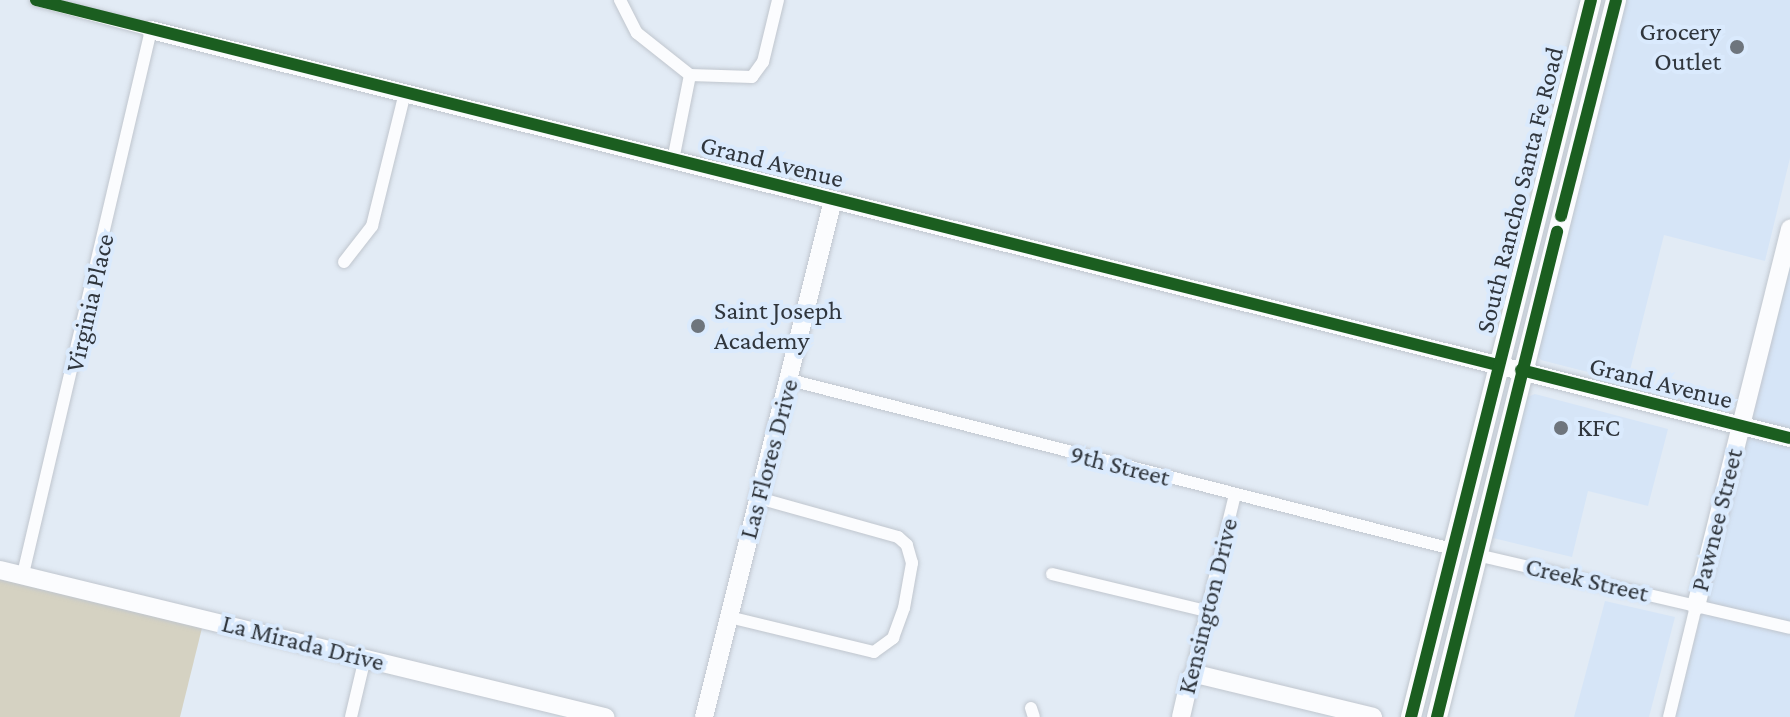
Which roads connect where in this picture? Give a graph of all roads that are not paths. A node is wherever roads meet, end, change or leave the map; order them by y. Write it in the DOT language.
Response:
graph roads {
  1 [pos="36,0"];
  2 [pos="620,0"];
  3 [pos="778,0"];
  4 [pos="1591,0"];
  5 [pos="1616,0"];
  6 [pos="151,30"];
  7 [pos="690,75"];
  8 [pos="405,93"];
  9 [pos="673,160"];
  10 [pos="833,200"];
  11 [pos="1538,207"];
  12 [pos="1789,239"];
  13 [pos="1553,248"];
  14 [pos="344,262"];
  15 [pos="1498,365"];
  16 [pos="1521,370"];
  17 [pos="790,380"];
  18 [pos="1741,426"];
  19 [pos="1790,438"];
  20 [pos="1235,495"];
  21 [pos="758,498"];
  22 [pos="1452,549"];
  23 [pos="1477,555"];
  24 [pos="0,570"];
  25 [pos="23,574"];
  26 [pos="1052,574"];
  27 [pos="1696,606"];
  28 [pos="1206,611"];
  29 [pos="729,617"];
  30 [pos="1790,628"];
  31 [pos="365,658"];
  32 [pos="1190,679"];
  33 [pos="351,717"];
  34 [pos="605,717"];
  35 [pos="704,717"];
  36 [pos="1181,717"];
  37 [pos="1373,717"];
  38 [pos="1411,717"];
  39 [pos="1437,717"];
  40 [pos="1669,717"];
  1 -- 6 [label="street, Grand Avenue"];
  2 -- 7 [label="street"];
  3 -- 7 [label="street"];
  4 -- 11 [label="main road, South Rancho Santa Fe Road"];
  5 -- 13 [label="main road, South Rancho Santa Fe Road"];
  6 -- 8 [label="street, Grand Avenue"];
  6 -- 25 [label="street, Virginia Place"];
  7 -- 9 [label="street"];
  8 -- 9 [label="street, Grand Avenue"];
  8 -- 14 [label="street"];
  9 -- 10 [label="street, Grand Avenue"];
  10 -- 15 [label="street, Grand Avenue"];
  10 -- 17 [label="street, Las Flores Drive"];
  11 -- 13 [label="main road"];
  11 -- 15 [label="main road, South Rancho Santa Fe Road"];
  12 -- 18 [label="street, Pawnee Street"];
  13 -- 16 [label="main road, South Rancho Santa Fe Road"];
  15 -- 16 [label="street, Grand Avenue"];
  15 -- 22 [label="main road, South Rancho Santa Fe Road"];
  16 -- 18 [label="street, Grand Avenue"];
  16 -- 23 [label="main road, South Rancho Santa Fe Road"];
  17 -- 20 [label="street, 9th Street"];
  17 -- 21 [label="street, Las Flores Drive"];
  18 -- 19 [label="street, Grand Avenue"];
  18 -- 27 [label="street, Pawnee Street"];
  20 -- 22 [label="street, 9th Street"];
  20 -- 28 [label="street, Kensington Drive"];
  21 -- 29 [label="street, Las Flores Drive"];
  21 -- 29 [label="street"];
  22 -- 38 [label="main road, South Rancho Santa Fe Road"];
  23 -- 27 [label="street, Creek Street"];
  23 -- 39 [label="main road, South Rancho Santa Fe Road"];
  24 -- 25 [label="street, La Mirada Drive"];
  25 -- 31 [label="street, La Mirada Drive"];
  26 -- 28 [label="street"];
  27 -- 30 [label="street, Creek Street"];
  27 -- 40 [label="street, Pawnee Street"];
  28 -- 32 [label="street, Kensington Drive"];
  29 -- 35 [label="street, Las Flores Drive"];
  31 -- 33 [label="street"];
  31 -- 34 [label="street, La Mirada Drive"];
  32 -- 36 [label="street, Kensington Drive"];
  32 -- 37 [label="street"];
}
